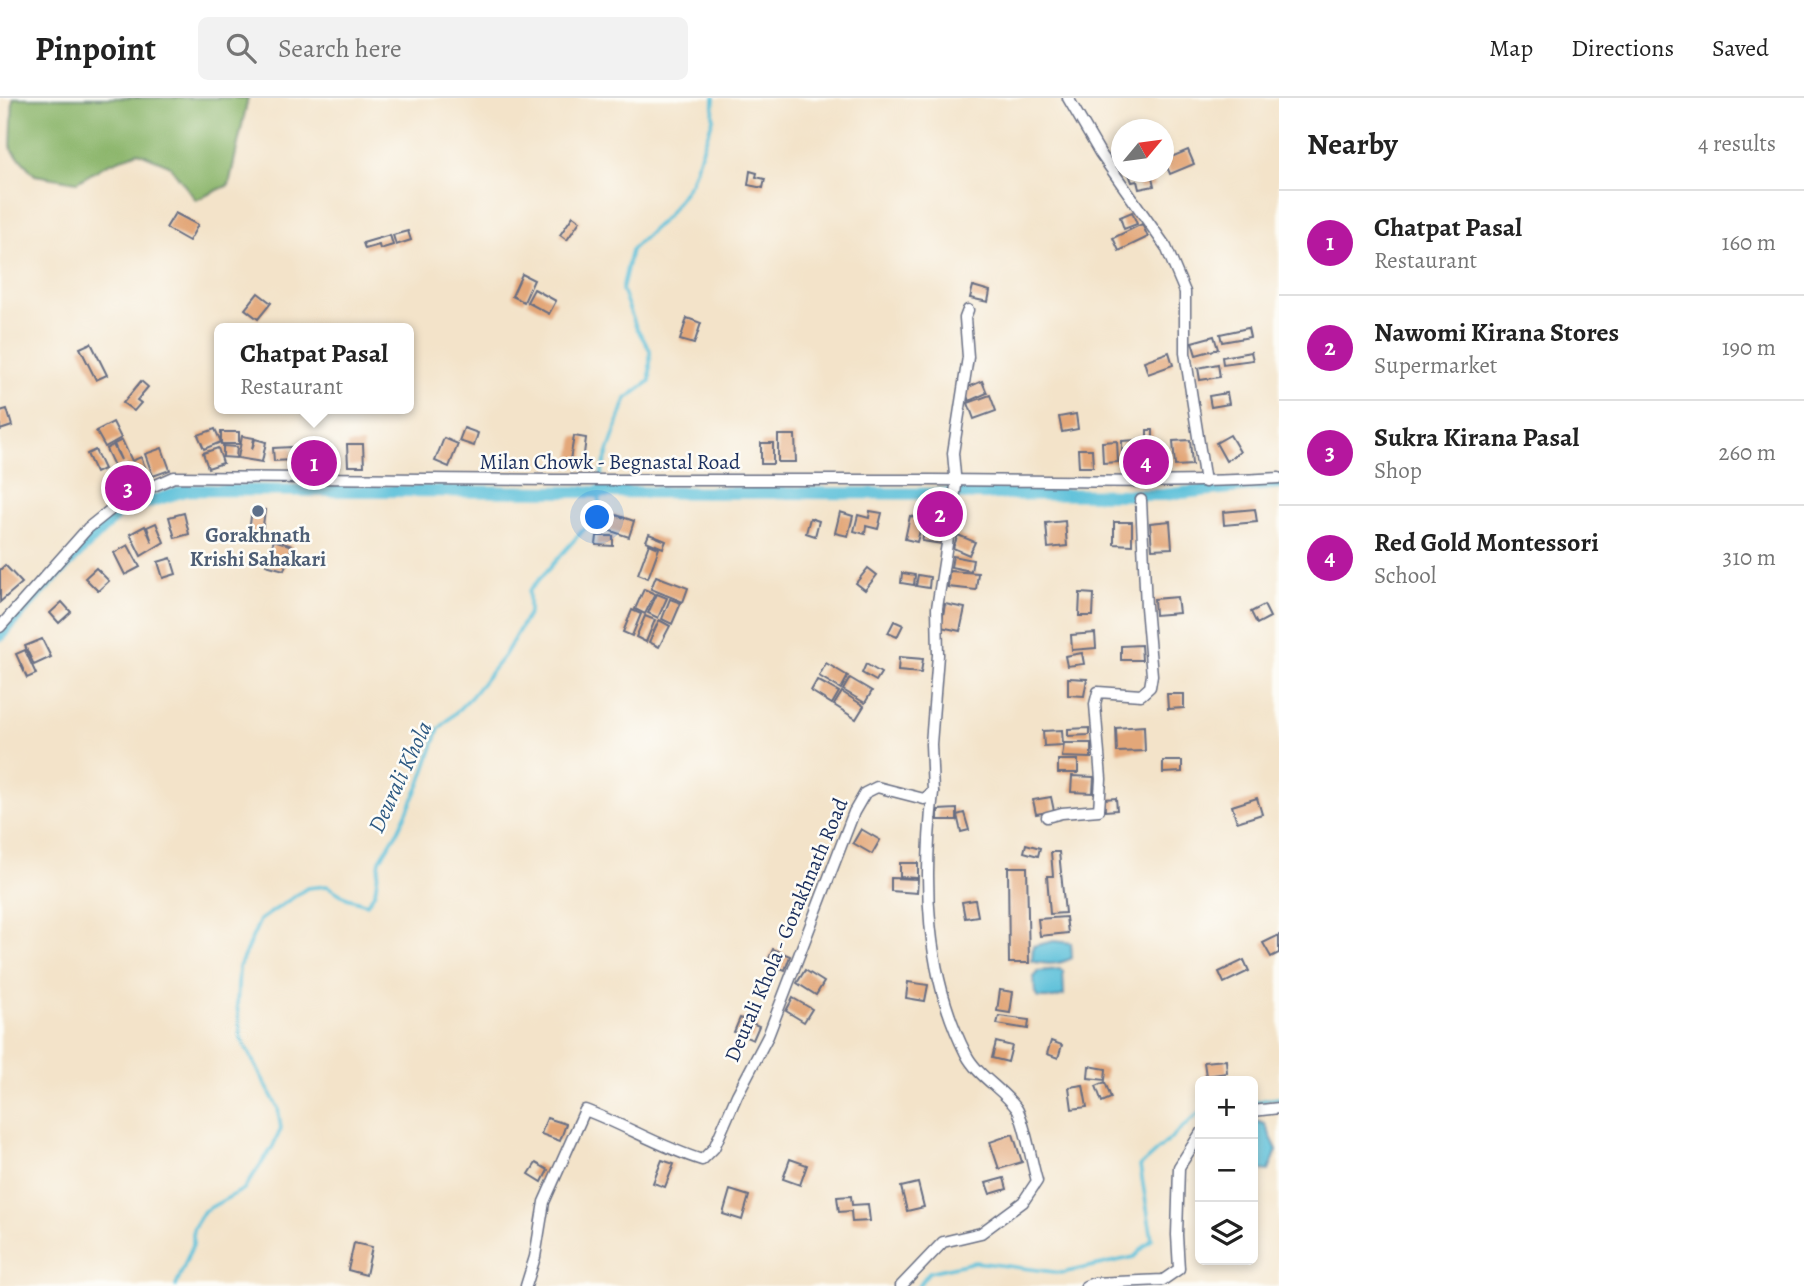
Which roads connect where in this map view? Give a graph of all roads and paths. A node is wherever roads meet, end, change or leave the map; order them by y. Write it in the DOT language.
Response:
graph roads {
  1 [pos="1068,98"];
  2 [pos="968,310"];
  3 [pos="1279,478"];
  4 [pos="1205,482"];
  5 [pos="956,483"];
  6 [pos="1140,500"];
  7 [pos="0,627"];
  8 [pos="933,792"];
  9 [pos="1047,817"];
  10 [pos="1279,1108"];
  11 [pos="1258,1110"];
  12 [pos="1197,1139"];
  13 [pos="526,1286"];
  14 [pos="901,1286"];
  15 [pos="1086,1286"];
  1 -- 4 [label="street"];
  2 -- 5 [label="street"];
  3 -- 4 [label="street, Milan Chowk - Begnastal Road"];
  4 -- 5 [label="street, Milan Chowk - Begnastal Road"];
  5 -- 7 [label="street, Milan Chowk - Begnastal Road"];
  5 -- 8 [label="street"];
  6 -- 9 [label="street"];
  8 -- 13 [label="street, Deurali Khola - Gorakhnath Road"];
  8 -- 14 [label="street"];
  10 -- 11 [label="street"];
  12 -- 15 [label="street"];
}
